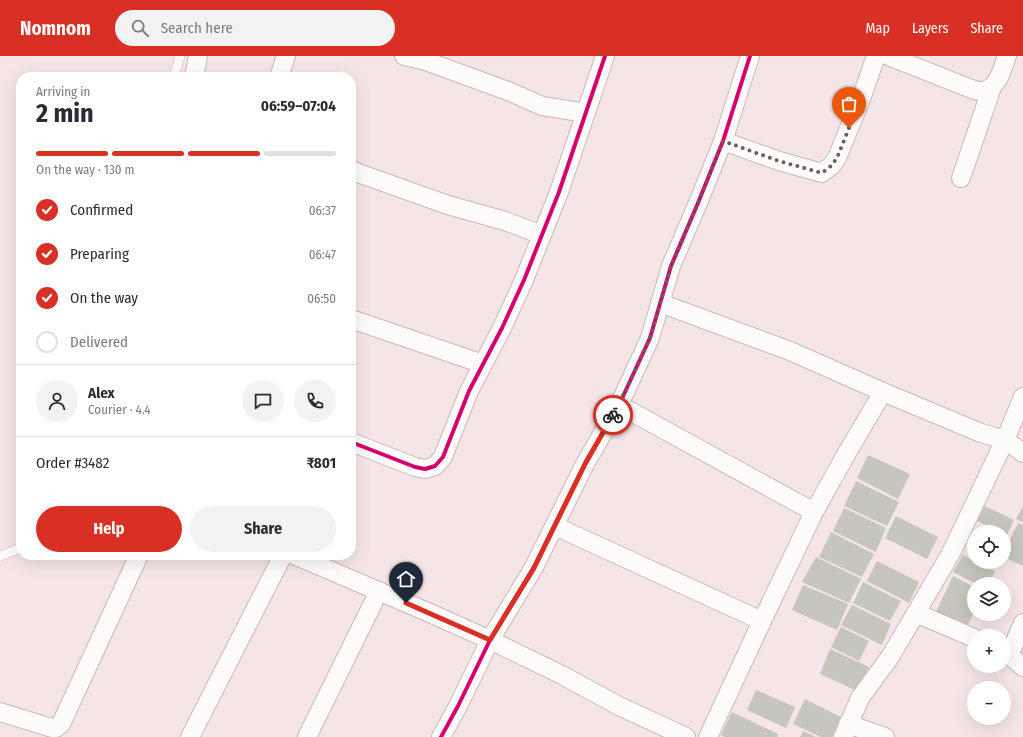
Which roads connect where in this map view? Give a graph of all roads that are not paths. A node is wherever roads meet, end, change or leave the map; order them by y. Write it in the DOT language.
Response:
graph roads {
  1 [pos="180,56"];
  2 [pos="198,56"];
  3 [pos="286,56"];
  4 [pos="404,56"];
  5 [pos="605,56"];
  6 [pos="750,56"];
  7 [pos="876,56"];
  8 [pos="888,56"];
  9 [pos="1007,56"];
  10 [pos="175,72"];
  11 [pos="195,72"];
  12 [pos="281,72"];
  13 [pos="992,87"];
  14 [pos="586,113"];
  15 [pos="723,141"];
  16 [pos="356,172"];
  17 [pos="962,178"];
  18 [pos="542,235"];
  19 [pos="660,303"];
  20 [pos="356,321"];
  21 [pos="483,364"];
  22 [pos="883,392"];
  23 [pos="1023,397"];
  24 [pos="619,405"];
  25 [pos="1005,440"];
  26 [pos="356,444"];
  27 [pos="1023,453"];
  28 [pos="814,512"];
  29 [pos="555,526"];
  30 [pos="16,550"];
  31 [pos="0,556"];
  32 [pos="137,560"];
  33 [pos="280,560"];
  34 [pos="306,560"];
  35 [pos="379,591"];
  36 [pos="916,613"];
  37 [pos="762,621"];
  38 [pos="1023,623"];
  39 [pos="967,635"];
  40 [pos="490,640"];
  41 [pos="1011,644"];
  42 [pos="1011,657"];
  43 [pos="1023,667"];
  44 [pos="0,712"];
  45 [pos="846,730"];
  46 [pos="190,737"];
  47 [pos="307,737"];
  48 [pos="441,737"];
  49 [pos="686,737"];
  50 [pos="708,737"];
  51 [pos="884,737"];
  1 -- 10 [label="lane"];
  2 -- 11 [label="street"];
  3 -- 12 [label="street"];
  4 -- 14 [label="street"];
  5 -- 14 [label="street"];
  6 -- 15 [label="street"];
  7 -- 15 [label="street"];
  8 -- 13 [label="street"];
  9 -- 13 [label="street"];
  13 -- 17 [label="street"];
  14 -- 18 [label="street"];
  15 -- 19 [label="street"];
  16 -- 18 [label="street"];
  18 -- 21 [label="street"];
  19 -- 22 [label="street"];
  19 -- 24 [label="street"];
  20 -- 21 [label="street"];
  21 -- 26 [label="street"];
  22 -- 25 [label="street"];
  22 -- 28 [label="street"];
  23 -- 25 [label="street"];
  24 -- 28 [label="street"];
  24 -- 29 [label="street"];
  25 -- 27 [label="street"];
  25 -- 36 [label="street"];
  28 -- 37 [label="street"];
  29 -- 37 [label="street"];
  29 -- 40 [label="street"];
  30 -- 31 [label="lane"];
  32 -- 44 [label="street"];
  33 -- 46 [label="street"];
  34 -- 35 [label="street"];
  35 -- 40 [label="street"];
  35 -- 47 [label="street"];
  36 -- 39 [label="street"];
  36 -- 45 [label="street"];
  37 -- 50 [label="street"];
  38 -- 41 [label="street"];
  40 -- 48 [label="street"];
  40 -- 49 [label="street"];
  42 -- 43 [label="street"];
  45 -- 51 [label="street"];
}
